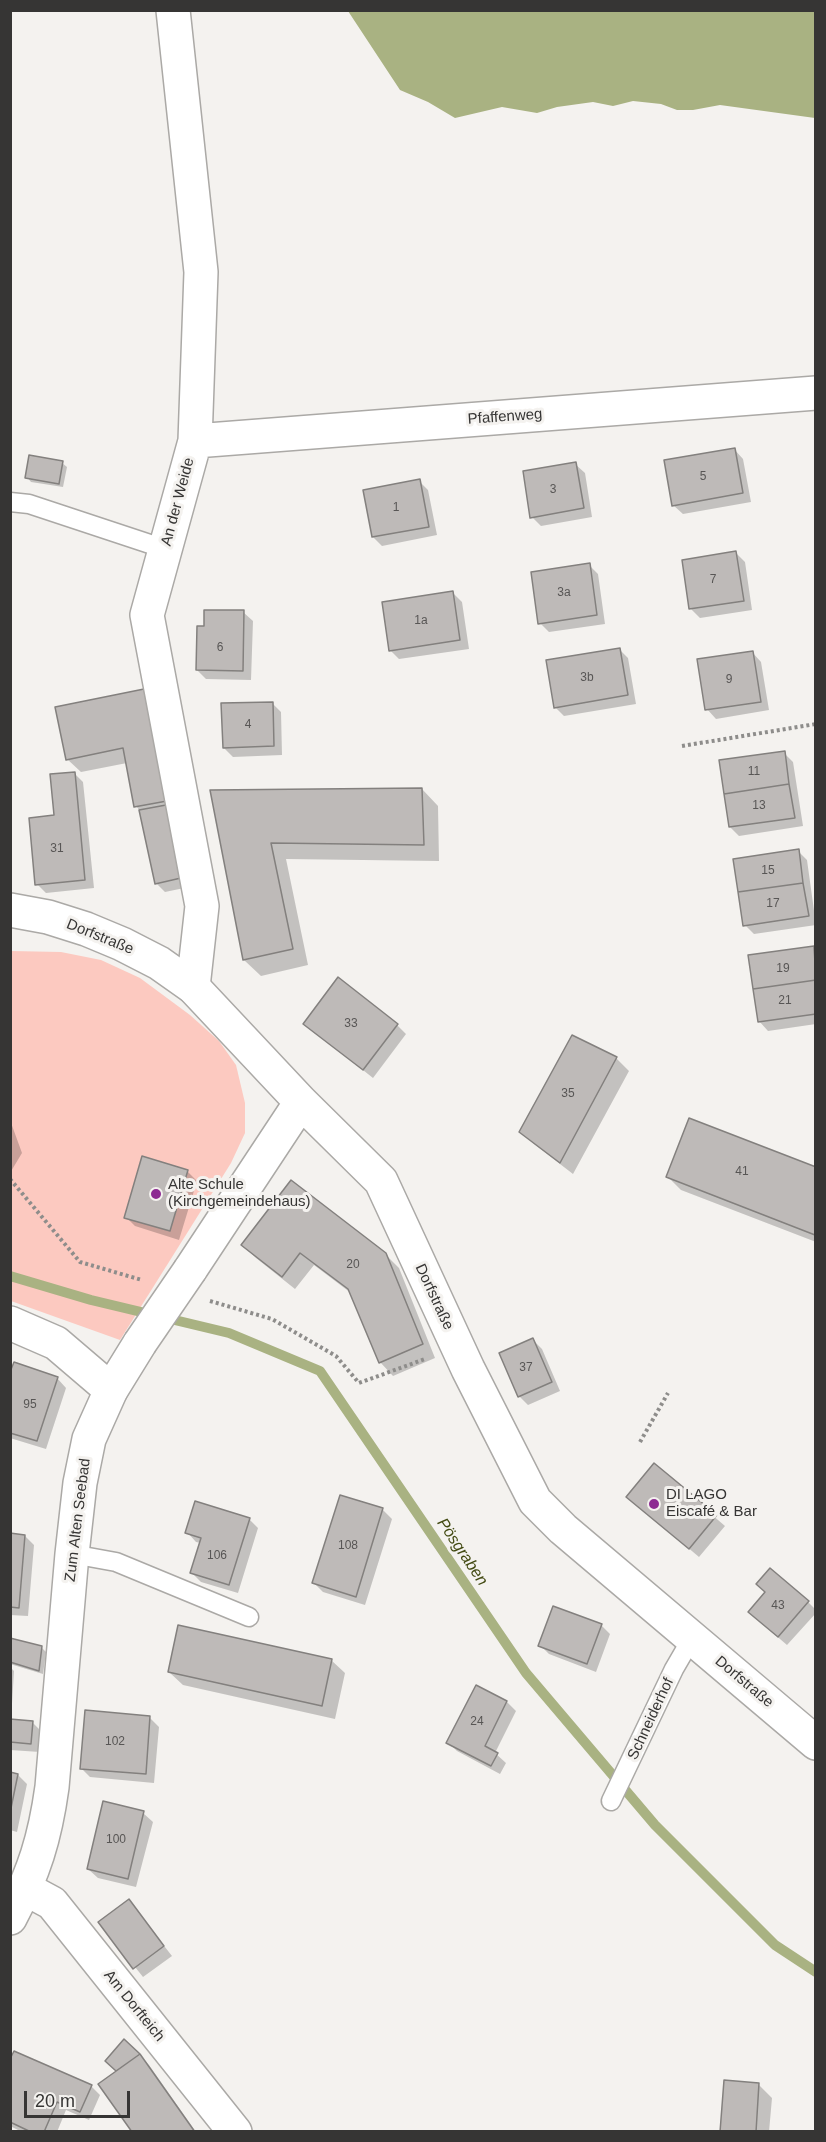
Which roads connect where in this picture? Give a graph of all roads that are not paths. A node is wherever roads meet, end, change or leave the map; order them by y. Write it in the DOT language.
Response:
graph roads {
  1 [pos="173,10"];
  2 [pos="816,393"];
  3 [pos="195,441"];
  4 [pos="10,502"];
  5 [pos="165,549"];
  6 [pos="10,910"];
  7 [pos="193,987"];
  8 [pos="301,1102"];
  9 [pos="10,1323"];
  10 [pos="111,1390"];
  11 [pos="72,1554"];
  12 [pos="249,1617"];
  13 [pos="692,1638"];
  14 [pos="816,1743"];
  15 [pos="611,1801"];
  16 [pos="26,1889"];
  17 [pos="10,1918"];
  18 [pos="235,2132"];
  1 -- 3 [label="street, An der Weide"];
  2 -- 3 [label="street, Pfaffenweg"];
  3 -- 5 [label="street, An der Weide"];
  4 -- 5 [label="lane"];
  5 -- 7 [label="street, An der Weide"];
  6 -- 7 [label="street, Dorfstraße"];
  7 -- 8 [label="street, Dorfstraße"];
  8 -- 10 [label="street, Zum Alten Seebad, bridge"];
  8 -- 13 [label="street, Dorfstraße"];
  9 -- 10 [label="street"];
  10 -- 11 [label="street, Zum Alten Seebad"];
  11 -- 12 [label="lane"];
  11 -- 16 [label="street, Zum Alten Seebad"];
  13 -- 14 [label="street, Dorfstraße"];
  13 -- 15 [label="lane, Schneiderhof"];
  16 -- 17 [label="street, Zum Alten Seebad"];
  16 -- 18 [label="street, Am Dorfteich"];
}
